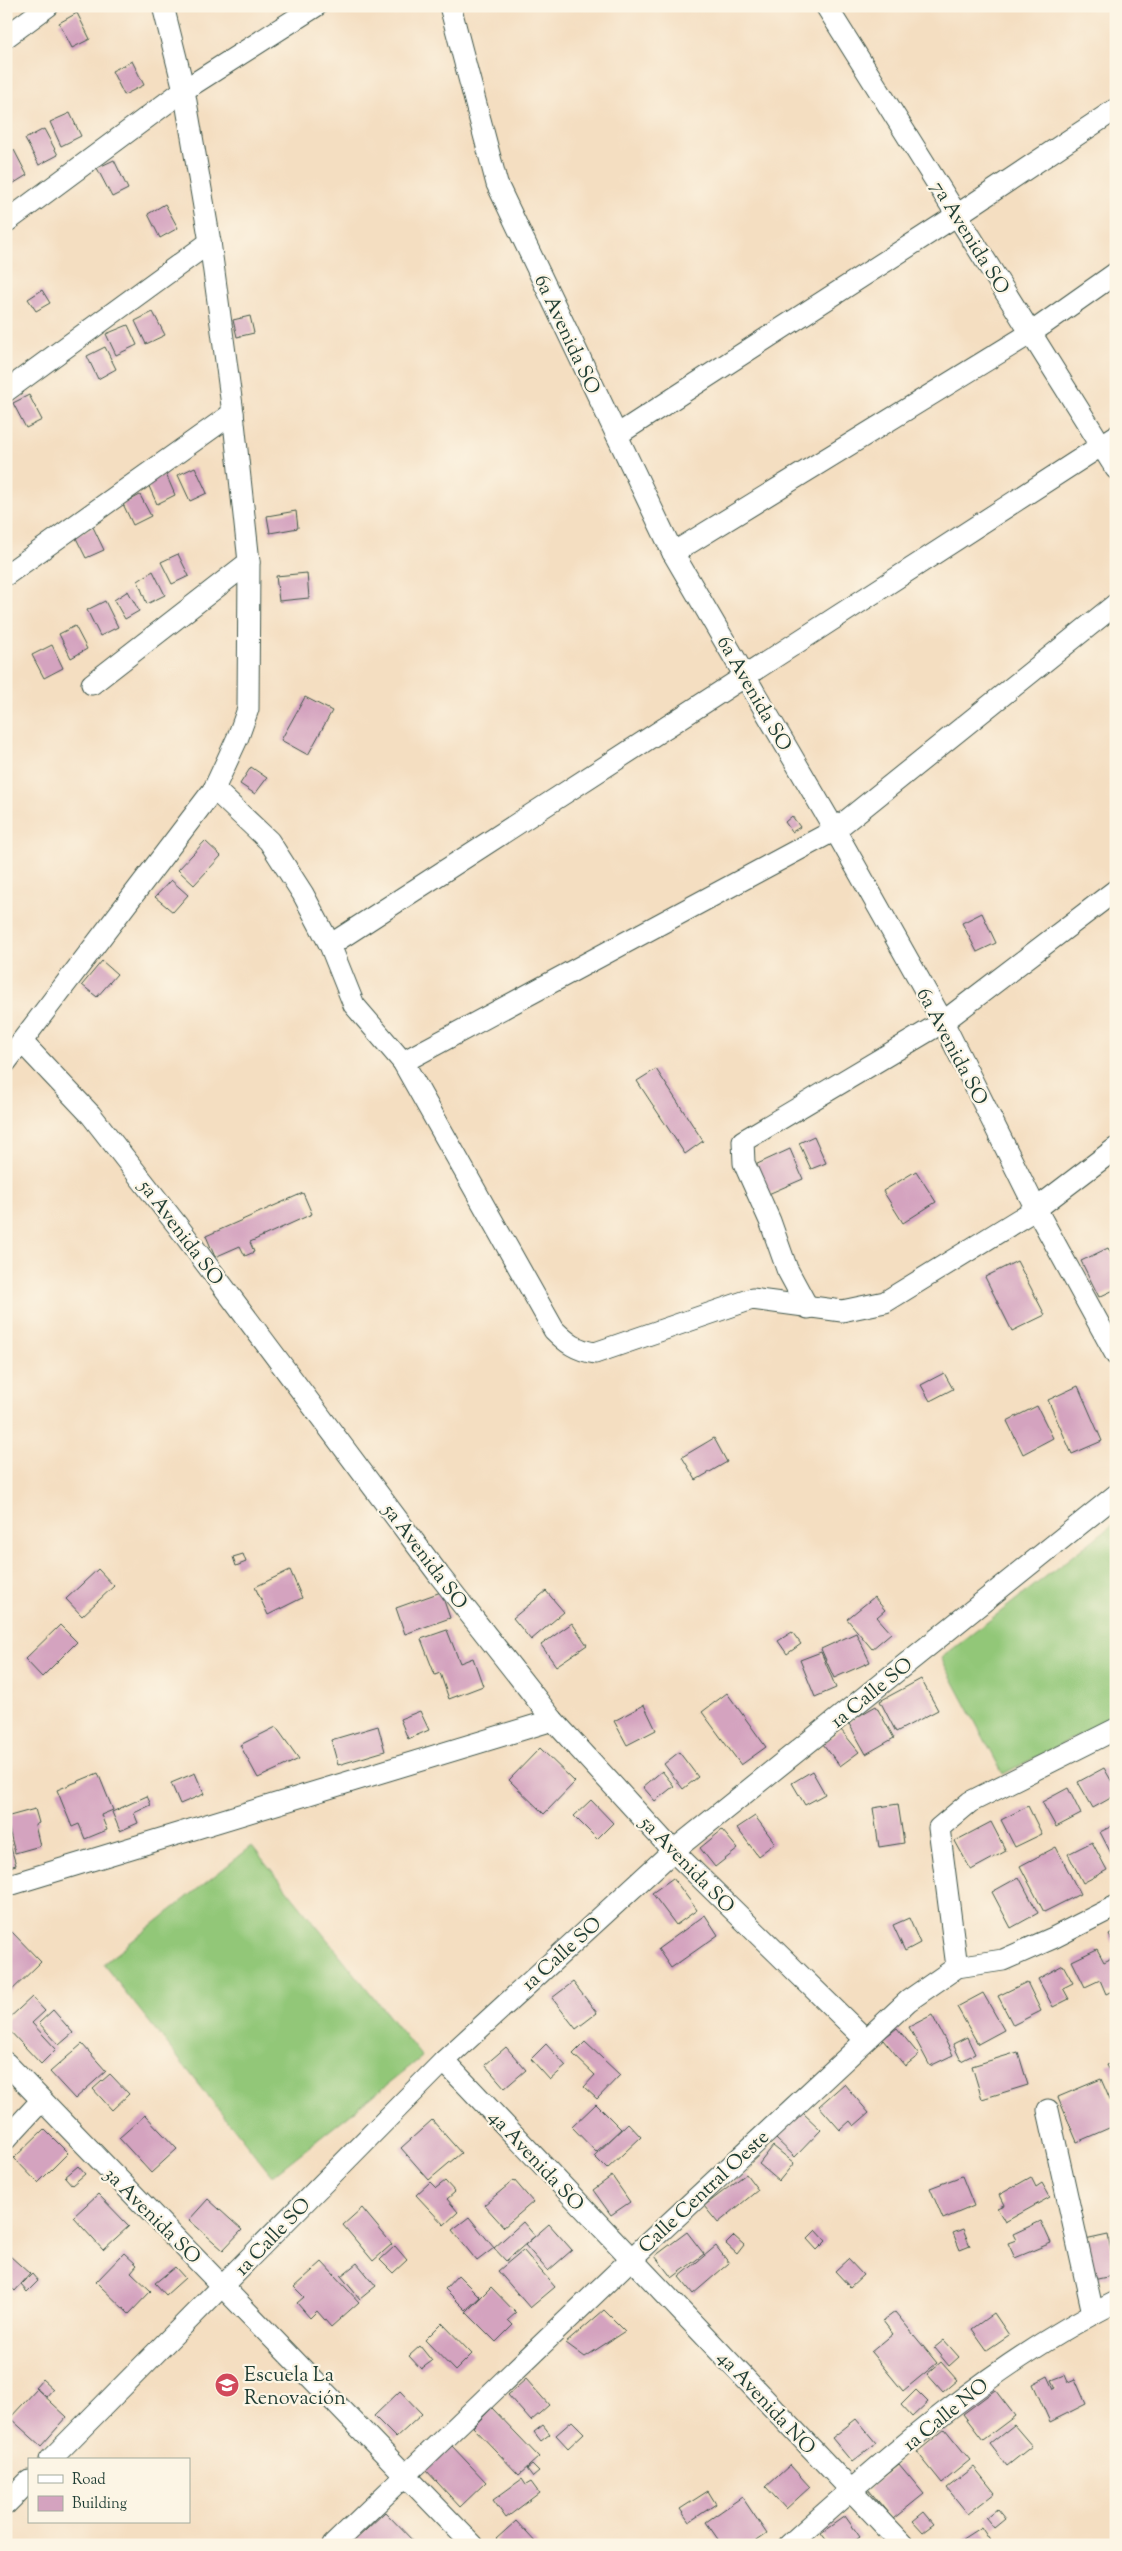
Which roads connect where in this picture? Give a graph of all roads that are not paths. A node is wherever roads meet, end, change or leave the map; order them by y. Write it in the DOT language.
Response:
graph roads {
  1 [pos="48,6"];
  2 [pos="163,6"];
  3 [pos="316,6"];
  4 [pos="450,6"];
  5 [pos="826,6"];
  6 [pos="6,38"];
  7 [pos="184,90"];
  8 [pos="1116,109"];
  9 [pos="957,215"];
  10 [pos="6,222"];
  11 [pos="210,242"];
  12 [pos="1116,273"];
  13 [pos="1031,333"];
  14 [pos="6,391"];
  15 [pos="233,413"];
  16 [pos="617,435"];
  17 [pos="1108,441"];
  18 [pos="1116,469"];
  19 [pos="673,553"];
  20 [pos="249,562"];
  21 [pos="6,575"];
  22 [pos="1116,604"];
  23 [pos="745,675"];
  24 [pos="92,684"];
  25 [pos="214,789"];
  26 [pos="835,830"];
  27 [pos="1116,890"];
  28 [pos="330,945"];
  29 [pos="942,1022"];
  30 [pos="22,1042"];
  31 [pos="6,1062"];
  32 [pos="404,1062"];
  33 [pos="1116,1148"];
  34 [pos="1036,1209"];
  35 [pos="808,1308"];
  36 [pos="1116,1355"];
  37 [pos="1116,1495"];
  38 [pos="553,1720"];
  39 [pos="1116,1729"];
  40 [pos="673,1850"];
  41 [pos="6,1886"];
  42 [pos="1116,1906"];
  43 [pos="957,1967"];
  44 [pos="865,2039"];
  45 [pos="444,2061"];
  46 [pos="6,2063"];
  47 [pos="41,2101"];
  48 [pos="1048,2110"];
  49 [pos="6,2139"];
  50 [pos="631,2259"];
  51 [pos="223,2286"];
  52 [pos="1116,2302"];
  53 [pos="1093,2313"];
  54 [pos="52,2458"];
  55 [pos="405,2475"];
  56 [pos="28,2483"];
  57 [pos="850,2490"];
  58 [pos="6,2504"];
  59 [pos="334,2545"];
  60 [pos="473,2545"];
  61 [pos="789,2545"];
  62 [pos="903,2545"];
  1 -- 6 [label="street"];
  2 -- 7 [label="street"];
  3 -- 7 [label="street"];
  4 -- 16 [label="street, 6a Avenida SO"];
  5 -- 9 [label="street, 7a Avenida SO"];
  7 -- 10 [label="street"];
  7 -- 11 [label="street"];
  8 -- 9 [label="street"];
  9 -- 13 [label="street, 7a Avenida SO"];
  9 -- 16 [label="street"];
  11 -- 14 [label="street"];
  11 -- 15 [label="street"];
  12 -- 13 [label="street"];
  13 -- 17 [label="street, 7a Avenida SO"];
  13 -- 19 [label="street"];
  15 -- 20 [label="street"];
  15 -- 21 [label="street"];
  16 -- 19 [label="street, 6a Avenida SO"];
  17 -- 18 [label="street, 7a Avenida SO"];
  17 -- 23 [label="street"];
  19 -- 23 [label="street, 6a Avenida SO"];
  20 -- 24 [label="street"];
  20 -- 25 [label="street"];
  22 -- 26 [label="street"];
  23 -- 26 [label="street, 6a Avenida SO"];
  23 -- 28 [label="street"];
  25 -- 28 [label="street"];
  25 -- 30 [label="street"];
  26 -- 29 [label="street, 6a Avenida SO"];
  26 -- 32 [label="street"];
  27 -- 29 [label="street"];
  28 -- 32 [label="street"];
  29 -- 34 [label="street, 6a Avenida SO"];
  29 -- 35 [label="street"];
  30 -- 31 [label="street"];
  30 -- 38 [label="street, 5a Avenida SO"];
  32 -- 35 [label="street"];
  33 -- 34 [label="street"];
  34 -- 35 [label="street"];
  34 -- 36 [label="street, 6a Avenida SO"];
  37 -- 40 [label="street, 1a Calle SO"];
  38 -- 40 [label="street, 5a Avenida SO"];
  38 -- 41 [label="street"];
  39 -- 43 [label="street"];
  40 -- 44 [label="street, 5a Avenida SO"];
  40 -- 45 [label="street, 1a Calle SO"];
  42 -- 43 [label="street, Calle Central Oeste"];
  43 -- 44 [label="street, Calle Central Oeste"];
  44 -- 50 [label="street, Calle Central Oeste"];
  45 -- 50 [label="street, 4a Avenida SO"];
  45 -- 51 [label="street, 1a Calle SO"];
  46 -- 47 [label="street, 3a Avenida SO"];
  47 -- 49 [label="street"];
  47 -- 51 [label="street, 3a Avenida SO"];
  48 -- 53 [label="street"];
  50 -- 55 [label="street, Calle Central Oeste"];
  50 -- 57 [label="street, 4a Avenida NO"];
  51 -- 54 [label="street, 1a Calle SO"];
  51 -- 55 [label="street, 3a Avenida SO"];
  52 -- 53 [label="street, 1a Calle NO"];
  53 -- 57 [label="street, 1a Calle NO"];
  55 -- 59 [label="street, Calle Central Oeste"];
  55 -- 60 [label="street, 3a Avenida SO"];
  56 -- 58 [label="street"];
  57 -- 61 [label="street, 1a Calle NO"];
  57 -- 62 [label="street, 4a Avenida NO"];
}
